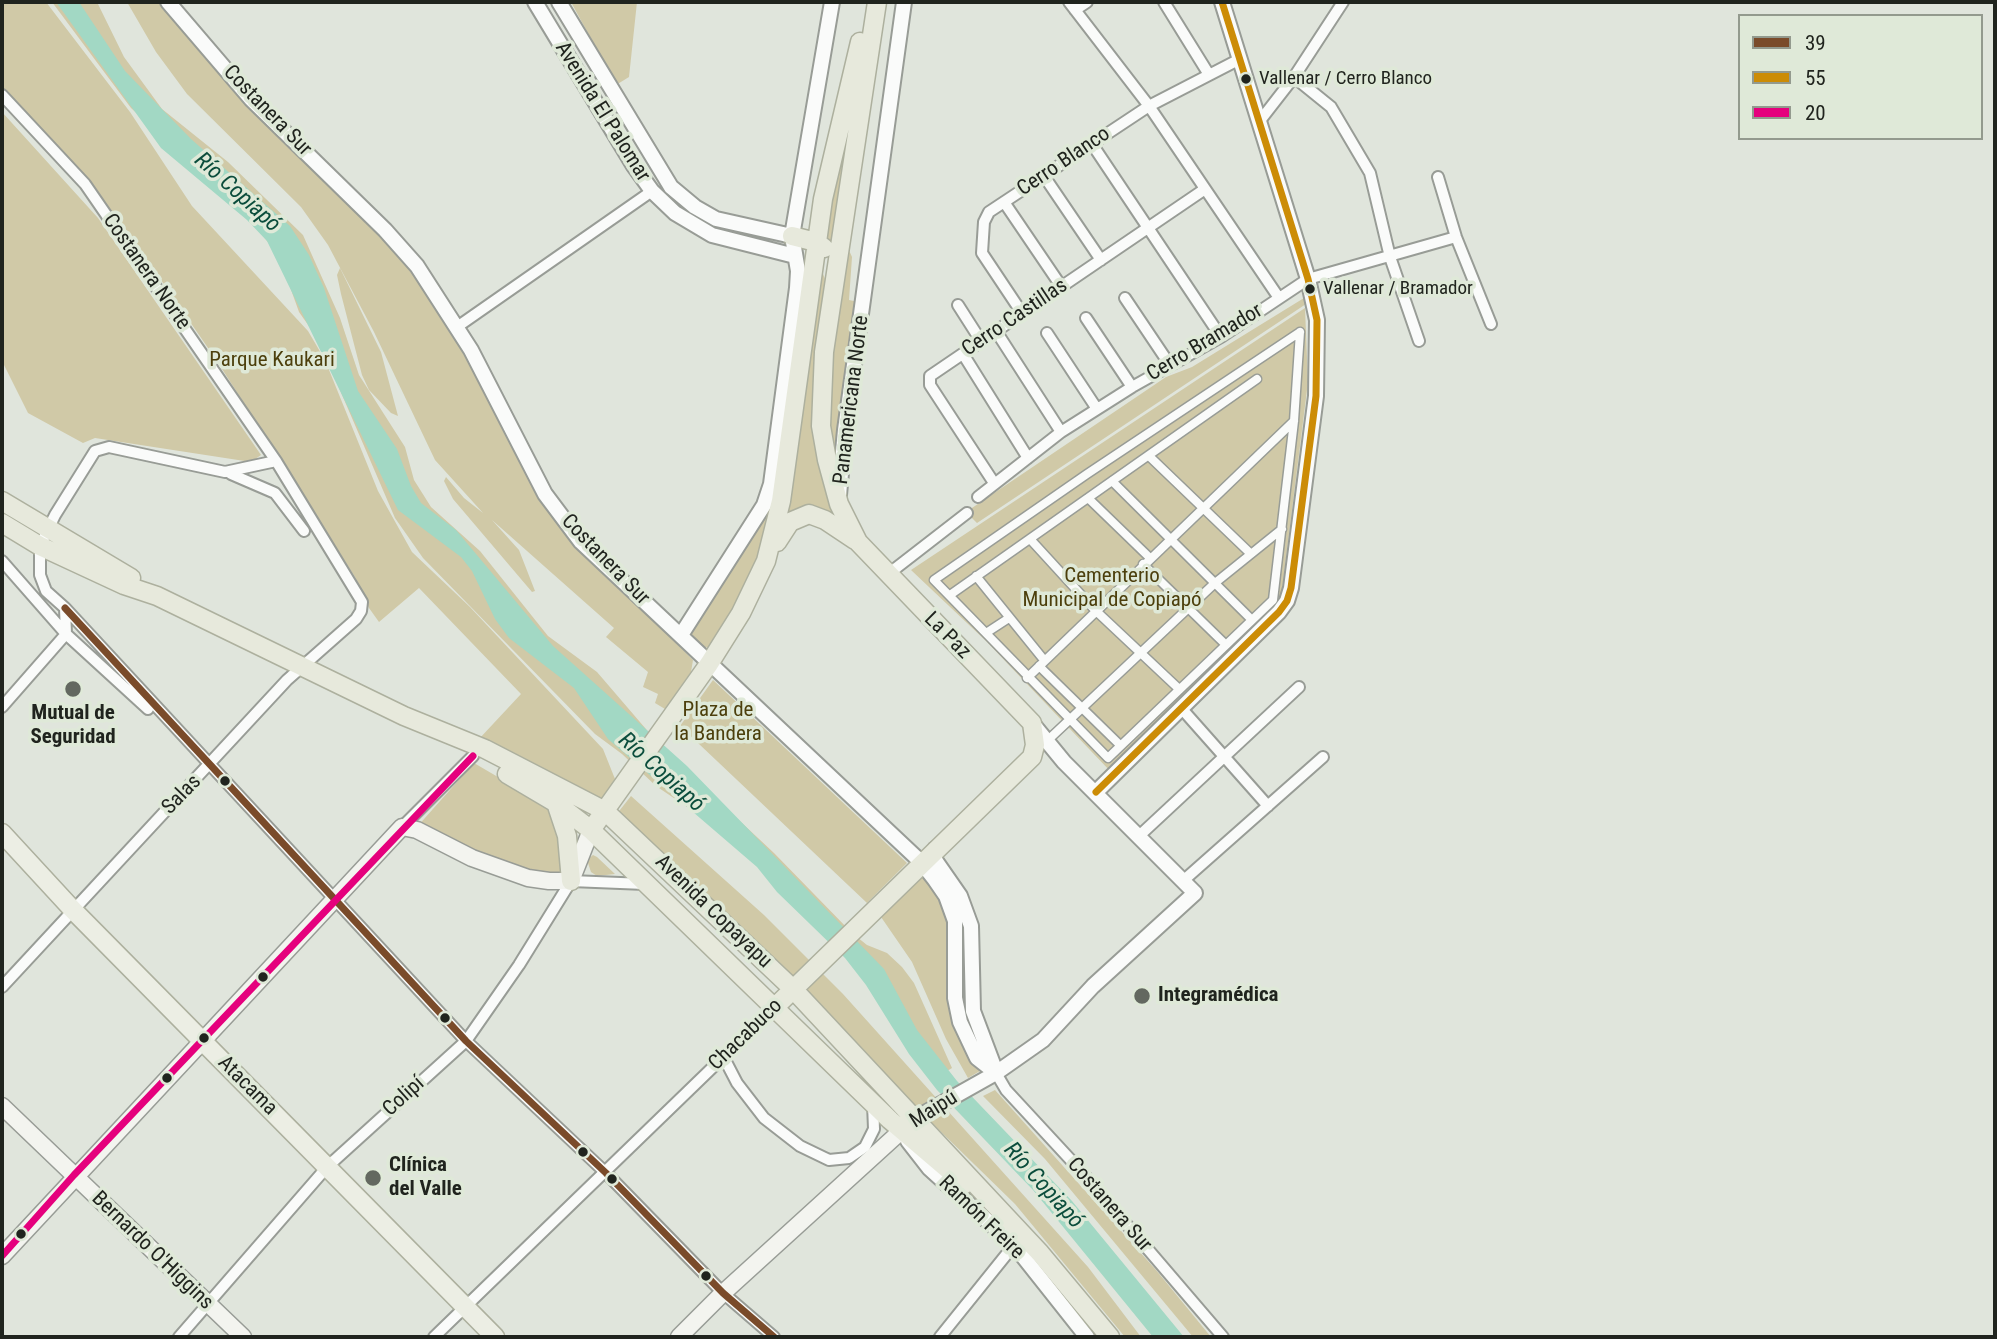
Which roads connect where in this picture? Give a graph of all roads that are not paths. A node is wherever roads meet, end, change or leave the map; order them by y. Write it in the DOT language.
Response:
graph roads {
  1 [pos="168,2"];
  2 [pos="535,2"];
  3 [pos="559,2"];
  4 [pos="832,2"];
  5 [pos="867,2"];
  6 [pos="877,2"];
  7 [pos="904,2"];
  8 [pos="1087,2"];
  9 [pos="1164,2"];
  10 [pos="1222,2"];
  11 [pos="1343,2"];
  12 [pos="1072,6"];
  13 [pos="1240,59"];
  14 [pos="575,69"];
  15 [pos="1208,73"];
  16 [pos="601,74"];
  17 [pos="1294,77"];
  18 [pos="2,95"];
  19 [pos="1149,106"];
  20 [pos="1259,122"];
  21 [pos="1092,144"];
  22 [pos="1044,176"];
  23 [pos="1438,177"];
  24 [pos="1205,189"];
  25 [pos="652,191"];
  26 [pos="1004,202"];
  27 [pos="1148,228"];
  28 [pos="750,236"];
  29 [pos="792,236"];
  30 [pos="1456,237"];
  31 [pos="816,242"];
  32 [pos="795,256"];
  33 [pos="1390,257"];
  34 [pos="1101,260"];
  35 [pos="1308,279"];
  36 [pos="1062,286"];
  37 [pos="1125,298"];
  38 [pos="1279,298"];
  39 [pos="958,305"];
  40 [pos="831,312"];
  41 [pos="1022,313"];
  42 [pos="1086,318"];
  43 [pos="1491,324"];
  44 [pos="457,327"];
  45 [pos="996,331"];
  46 [pos="1047,333"];
  47 [pos="1221,337"];
  48 [pos="981,341"];
  49 [pos="1419,341"];
  50 [pos="963,354"];
  51 [pos="789,359"];
  52 [pos="1170,365"];
  53 [pos="1257,379"];
  54 [pos="1132,387"];
  55 [pos="1097,409"];
  56 [pos="793,421"];
  57 [pos="1294,422"];
  58 [pos="1061,432"];
  59 [pos="1149,456"];
  60 [pos="1028,458"];
  61 [pos="276,461"];
  62 [pos="253,468"];
  63 [pos="225,472"];
  64 [pos="1112,481"];
  65 [pos="994,483"];
  66 [pos="259,485"];
  67 [pos="978,497"];
  68 [pos="1088,498"];
  69 [pos="2,500"];
  70 [pos="839,504"];
  71 [pos="1203,507"];
  72 [pos="967,513"];
  73 [pos="2,523"];
  74 [pos="48,528"];
  75 [pos="1282,529"];
  76 [pos="304,531"];
  77 [pos="1030,539"];
  78 [pos="1170,539"];
  79 [pos="858,542"];
  80 [pos="40,547"];
  81 [pos="1251,554"];
  82 [pos="2,561"];
  83 [pos="766,561"];
  84 [pos="1147,561"];
  85 [pos="887,575"];
  86 [pos="976,576"];
  87 [pos="1215,583"];
  88 [pos="950,595"];
  89 [pos="157,596"];
  90 [pos="362,606"];
  91 [pos="65,608"];
  92 [pos="1188,608"];
  93 [pos="1095,610"];
  94 [pos="1009,618"];
  95 [pos="1252,620"];
  96 [pos="986,633"];
  97 [pos="66,634"];
  98 [pos="681,635"];
  99 [pos="1224,643"];
  100 [pos="100,645"];
  101 [pos="1140,652"];
  102 [pos="1042,663"];
  103 [pos="709,664"];
  104 [pos="302,667"];
  105 [pos="1027,678"];
  106 [pos="1299,687"];
  107 [pos="1178,688"];
  108 [pos="2,706"];
  109 [pos="1082,707"];
  110 [pos="1182,709"];
  111 [pos="404,716"];
  112 [pos="1069,719"];
  113 [pos="1032,723"];
  114 [pos="1048,740"];
  115 [pos="1120,745"];
  116 [pos="473,756"];
  117 [pos="1032,757"];
  118 [pos="1323,757"];
  119 [pos="1225,758"];
  120 [pos="1064,762"];
  121 [pos="210,765"];
  122 [pos="1096,792"];
  123 [pos="556,803"];
  124 [pos="1268,806"];
  125 [pos="605,811"];
  126 [pos="402,827"];
  127 [pos="591,830"];
  128 [pos="2,833"];
  129 [pos="1139,836"];
  130 [pos="935,849"];
  131 [pos="921,862"];
  132 [pos="1184,880"];
  133 [pos="571,881"];
  134 [pos="650,885"];
  135 [pos="1195,892"];
  136 [pos="335,900"];
  137 [pos="73,910"];
  138 [pos="2,987"];
  139 [pos="793,989"];
  140 [pos="774,1007"];
  141 [pos="202,1041"];
  142 [pos="466,1041"];
  143 [pos="723,1056"];
  144 [pos="1000,1071"];
  145 [pos="873,1104"];
  146 [pos="2,1106"];
  147 [pos="916,1118"];
  148 [pos="902,1131"];
  149 [pos="327,1167"];
  150 [pos="606,1173"];
  151 [pos="74,1175"];
  152 [pos="999,1210"];
  153 [pos="1014,1245"];
  154 [pos="2,1256"];
  155 [pos="723,1293"];
  156 [pos="208,1306"];
  157 [pos="465,1306"];
  158 [pos="179,1337"];
  159 [pos="243,1337"];
  160 [pos="434,1337"];
  161 [pos="495,1337"];
  162 [pos="679,1337"];
  163 [pos="774,1337"];
  164 [pos="940,1337"];
  165 [pos="1087,1337"];
  166 [pos="1110,1337"];
  167 [pos="1223,1337"];
  1 -- 44 [label="street, Costanera Sur"];
  2 -- 14 [label="street, Avenida El Palomar"];
  3 -- 16 [label="street, Avenida El Palomar"];
  4 -- 29 [label="street"];
  5 -- 31 [label="highway"];
  6 -- 40 [label="highway, Panamericana Norte"];
  7 -- 70 [label="street, Panamericana Norte"];
  8 -- 12 [label="street"];
  9 -- 15 [label="street"];
  10 -- 13 [label="street"];
  11 -- 17 [label="street"];
  12 -- 19 [label="street"];
  13 -- 15 [label="street, Cerro Blanco"];
  13 -- 20 [label="street"];
  14 -- 16 [label="street"];
  14 -- 25 [label="street, Avenida El Palomar"];
  15 -- 19 [label="street, Cerro Blanco"];
  16 -- 28 [label="street, Avenida El Palomar"];
  17 -- 20 [label="street"];
  17 -- 33 [label="street"];
  18 -- 61 [label="street, Costanera Norte"];
  19 -- 21 [label="street, Cerro Blanco"];
  19 -- 24 [label="street"];
  20 -- 35 [label="street"];
  21 -- 22 [label="street, Cerro Blanco"];
  21 -- 27 [label="street"];
  22 -- 26 [label="street, Cerro Blanco"];
  22 -- 34 [label="street"];
  23 -- 30 [label="street"];
  24 -- 27 [label="street, Cerro Castillas"];
  24 -- 38 [label="street"];
  25 -- 28 [label="street, Avenida El Palomar"];
  25 -- 44 [label="street"];
  26 -- 36 [label="street"];
  26 -- 41 [label="street, Cerro Blanco"];
  27 -- 34 [label="street, Cerro Castillas"];
  27 -- 47 [label="street"];
  28 -- 29 [label="street, Avenida El Palomar"];
  28 -- 32 [label="street, Avenida El Palomar"];
  29 -- 31 [label="highway"];
  29 -- 32 [label="street"];
  30 -- 33 [label="street, Cerro Bramador"];
  30 -- 43 [label="street"];
  31 -- 40 [label="highway"];
  31 -- 56 [label="highway"];
  32 -- 51 [label="street"];
  33 -- 35 [label="street, Cerro Bramador"];
  33 -- 49 [label="street"];
  34 -- 36 [label="street, Cerro Castillas"];
  35 -- 38 [label="street, Cerro Bramador"];
  35 -- 110 [label="street"];
  36 -- 41 [label="street, Cerro Castillas"];
  37 -- 52 [label="street"];
  38 -- 47 [label="street, Cerro Bramador"];
  39 -- 48 [label="street"];
  40 -- 70 [label="highway, Panamericana Norte"];
  41 -- 45 [label="street, Cerro Castillas"];
  42 -- 54 [label="street"];
  44 -- 98 [label="street, Costanera Sur"];
  45 -- 48 [label="street, Cerro Castillas"];
  45 -- 58 [label="street"];
  46 -- 55 [label="street"];
  47 -- 52 [label="street, Cerro Bramador"];
  48 -- 50 [label="street, Cerro Castillas"];
  50 -- 60 [label="street"];
  50 -- 65 [label="street, Cerro Castillas"];
  51 -- 56 [label="highway"];
  51 -- 98 [label="street"];
  52 -- 54 [label="street, Cerro Bramador"];
  53 -- 59 [label="street"];
  54 -- 55 [label="street, Cerro Bramador"];
  55 -- 58 [label="street, Cerro Bramador"];
  56 -- 83 [label="highway"];
  57 -- 71 [label="street"];
  57 -- 75 [label="street"];
  57 -- 88 [label="street"];
  58 -- 60 [label="street, Cerro Bramador"];
  59 -- 64 [label="street"];
  59 -- 71 [label="street"];
  60 -- 65 [label="street, Cerro Bramador"];
  61 -- 62 [label="street"];
  61 -- 90 [label="street, Costanera Norte"];
  62 -- 63 [label="street"];
  62 -- 66 [label="street"];
  63 -- 66 [label="street"];
  63 -- 74 [label="street"];
  64 -- 68 [label="street"];
  64 -- 78 [label="street"];
  65 -- 67 [label="street, Cerro Bramador"];
  66 -- 76 [label="street"];
  68 -- 77 [label="street"];
  68 -- 84 [label="street"];
  69 -- 74 [label="highway, Avenida Copayapu"];
  70 -- 79 [label="highway, La Paz"];
  71 -- 78 [label="street"];
  71 -- 81 [label="street"];
  72 -- 85 [label="street"];
  73 -- 80 [label="highway, Avenida Copayapu"];
  74 -- 80 [label="street"];
  74 -- 89 [label="highway, Avenida Copayapu"];
  75 -- 81 [label="street"];
  75 -- 95 [label="street"];
  77 -- 86 [label="street"];
  77 -- 93 [label="street"];
  78 -- 84 [label="street"];
  78 -- 87 [label="street"];
  79 -- 83 [label="highway"];
  79 -- 85 [label="highway, La Paz"];
  80 -- 89 [label="highway, Avenida Copayapu"];
  80 -- 91 [label="street"];
  81 -- 87 [label="street"];
  82 -- 97 [label="street"];
  83 -- 103 [label="highway"];
  84 -- 92 [label="street"];
  84 -- 93 [label="street"];
  85 -- 113 [label="highway, La Paz"];
  86 -- 88 [label="street"];
  86 -- 94 [label="street"];
  87 -- 92 [label="street"];
  87 -- 95 [label="street"];
  88 -- 96 [label="street"];
  89 -- 104 [label="highway, Avenida Copayapu"];
  90 -- 104 [label="street, Salas"];
  91 -- 97 [label="street"];
  91 -- 100 [label="street"];
  92 -- 99 [label="street"];
  92 -- 101 [label="street"];
  93 -- 101 [label="street"];
  93 -- 102 [label="street"];
  94 -- 96 [label="street"];
  94 -- 102 [label="street"];
  95 -- 99 [label="street"];
  96 -- 105 [label="street"];
  97 -- 100 [label="street"];
  97 -- 108 [label="street"];
  97 -- 121 [label="street"];
  98 -- 103 [label="street, Costanera Sur"];
  99 -- 107 [label="street"];
  100 -- 121 [label="street"];
  101 -- 107 [label="street"];
  101 -- 109 [label="street"];
  102 -- 105 [label="street"];
  102 -- 109 [label="street"];
  103 -- 125 [label="highway"];
  103 -- 131 [label="street, Costanera Sur"];
  104 -- 111 [label="highway, Avenida Copayapu"];
  104 -- 121 [label="street, Salas"];
  105 -- 112 [label="street"];
  106 -- 119 [label="street"];
  107 -- 115 [label="street"];
  109 -- 112 [label="street"];
  109 -- 115 [label="street"];
  110 -- 119 [label="street"];
  110 -- 122 [label="street"];
  111 -- 116 [label="highway, Avenida Copayapu"];
  111 -- 125 [label="highway, Avenida Copayapu"];
  112 -- 114 [label="street"];
  112 -- 115 [label="street"];
  113 -- 114 [label="street, La Paz"];
  113 -- 117 [label="highway"];
  114 -- 120 [label="street, La Paz"];
  116 -- 123 [label="highway, Avenida Copayapu"];
  116 -- 126 [label="street"];
  117 -- 120 [label="street"];
  117 -- 130 [label="highway, Chacabuco"];
  118 -- 124 [label="street"];
  119 -- 124 [label="street"];
  119 -- 129 [label="street"];
  120 -- 122 [label="street, La Paz"];
  121 -- 136 [label="street"];
  121 -- 137 [label="street, Salas"];
  122 -- 129 [label="street, La Paz"];
  123 -- 127 [label="highway, Avenida Copayapu"];
  123 -- 133 [label="highway"];
  124 -- 132 [label="street"];
  125 -- 127 [label="highway"];
  125 -- 139 [label="highway, Avenida Copayapu"];
  126 -- 133 [label="main road"];
  126 -- 136 [label="main road"];
  127 -- 133 [label="main road, Colipí"];
  127 -- 134 [label="highway, Avenida Copayapu"];
  128 -- 137 [label="main road, Atacama"];
  129 -- 132 [label="street, La Paz"];
  130 -- 131 [label="highway, Chacabuco"];
  130 -- 144 [label="street, Costanera Sur"];
  131 -- 139 [label="highway, Chacabuco"];
  131 -- 144 [label="street, Costanera Sur"];
  132 -- 135 [label="street, La Paz"];
  133 -- 134 [label="street"];
  133 -- 142 [label="street, Colipí"];
  134 -- 140 [label="highway, Avenida Copayapu"];
  135 -- 144 [label="street, Maipú"];
  136 -- 141 [label="main road"];
  136 -- 142 [label="street"];
  137 -- 138 [label="street, Salas"];
  137 -- 141 [label="main road, Atacama"];
  139 -- 140 [label="highway, Chacabuco"];
  139 -- 147 [label="highway, Avenida Copayapu"];
  140 -- 143 [label="street, Chacabuco"];
  140 -- 145 [label="highway, Avenida Copayapu"];
  141 -- 149 [label="main road, Atacama"];
  141 -- 151 [label="main road"];
  142 -- 149 [label="street, Colipí"];
  142 -- 150 [label="street"];
  143 -- 145 [label="street"];
  143 -- 150 [label="street, Chacabuco"];
  144 -- 147 [label="street, Maipú"];
  144 -- 167 [label="street, Costanera Sur"];
  145 -- 148 [label="highway, Avenida Copayapu"];
  146 -- 151 [label="main road, Bernardo O'Higgins"];
  147 -- 148 [label="main road, Maipú"];
  147 -- 152 [label="highway, Avenida Copayapu"];
  148 -- 152 [label="highway, Avenida Copayapu"];
  148 -- 153 [label="street, Ramón Freire"];
  148 -- 155 [label="main road, Maipú"];
  149 -- 156 [label="street, Colipí"];
  149 -- 157 [label="main road, Atacama"];
  150 -- 155 [label="street"];
  150 -- 157 [label="street, Chacabuco"];
  151 -- 154 [label="main road"];
  151 -- 156 [label="main road, Bernardo O'Higgins"];
  152 -- 166 [label="highway, Avenida Copayapu"];
  153 -- 164 [label="street"];
  153 -- 165 [label="street, Ramón Freire"];
  155 -- 162 [label="main road, Maipú"];
  155 -- 163 [label="street"];
  156 -- 158 [label="street, Colipí"];
  156 -- 159 [label="main road, Bernardo O'Higgins"];
  157 -- 160 [label="street, Chacabuco"];
  157 -- 161 [label="main road, Atacama"];
}
